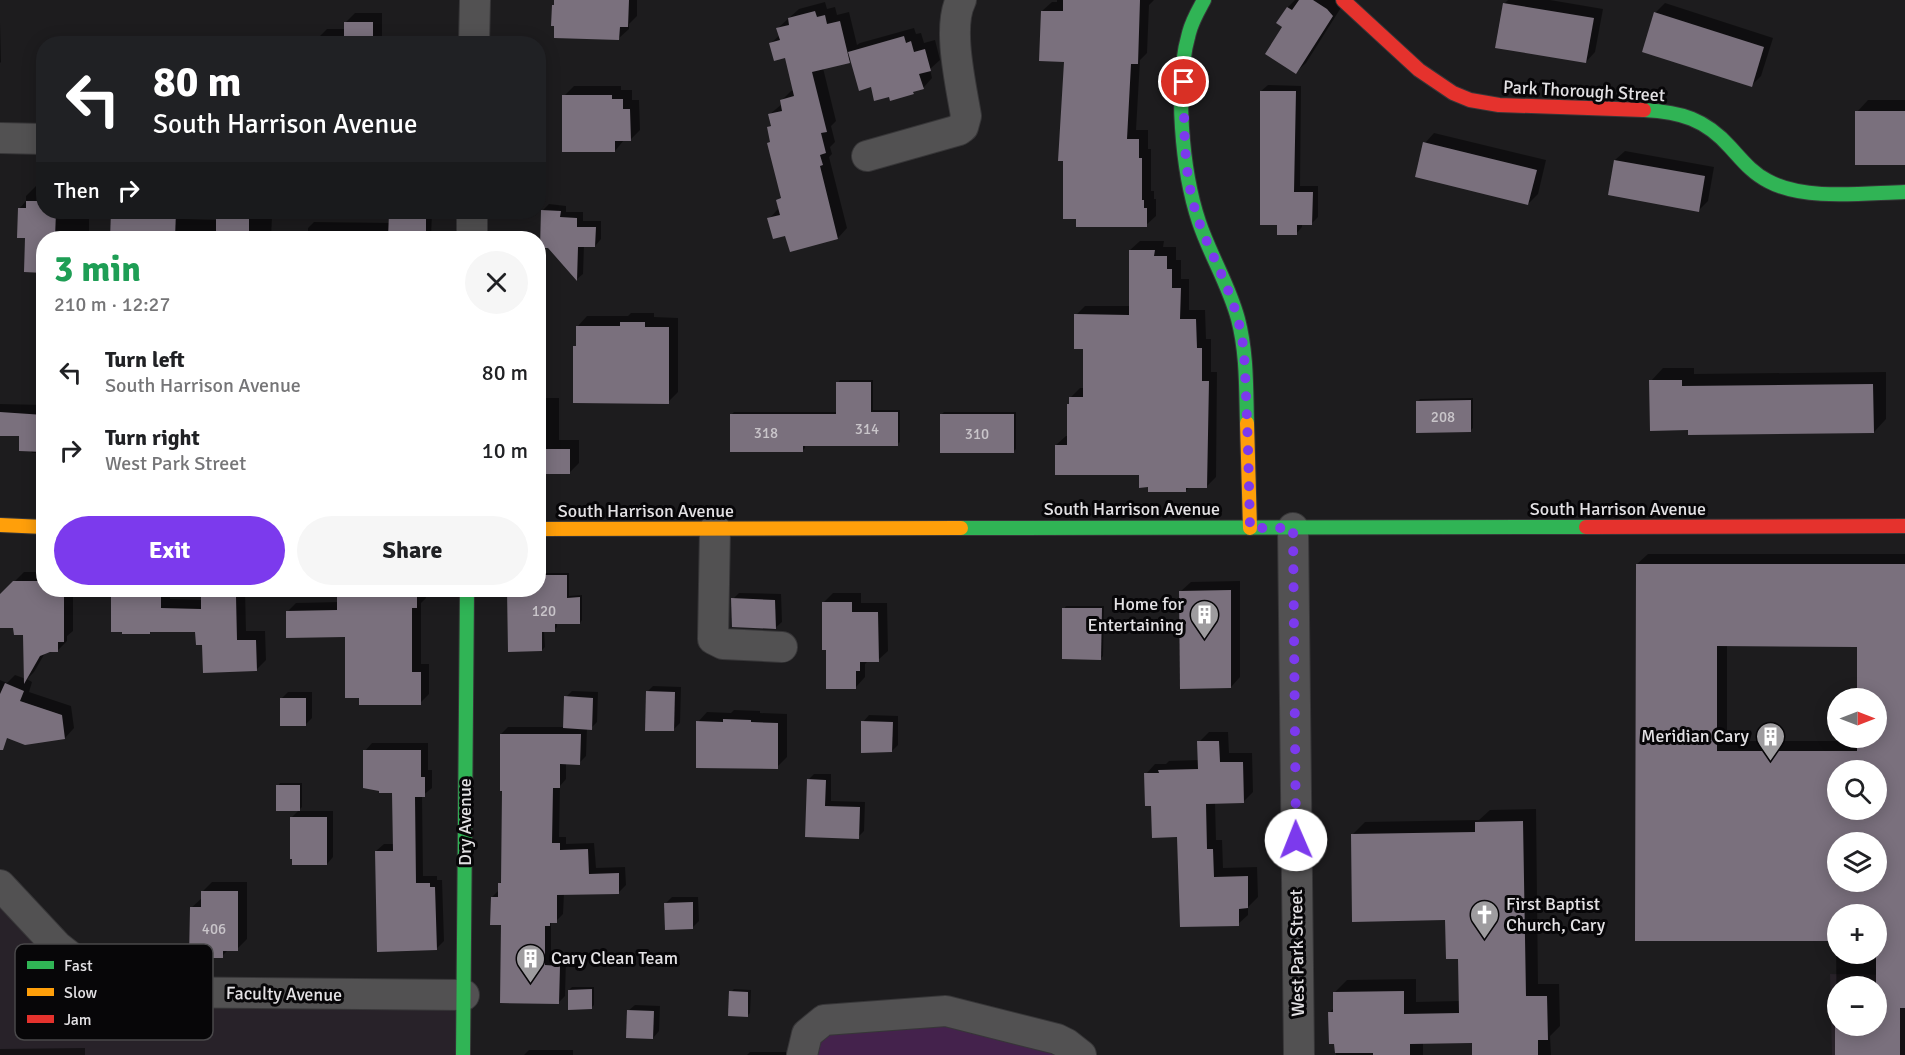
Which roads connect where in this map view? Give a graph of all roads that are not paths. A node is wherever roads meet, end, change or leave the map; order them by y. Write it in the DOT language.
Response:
graph roads {
  1 [pos="475,0"];
  2 [pos="961,0"];
  3 [pos="1204,0"];
  4 [pos="1342,0"];
  5 [pos="474,36"];
  6 [pos="0,138"];
  7 [pos="36,139"];
  8 [pos="867,156"];
  9 [pos="1905,192"];
  10 [pos="0,525"];
  11 [pos="1905,526"];
  12 [pos="36,527"];
  13 [pos="1250,528"];
  14 [pos="1293,528"];
  15 [pos="546,529"];
  16 [pos="715,529"];
  17 [pos="467,597"];
  18 [pos="782,646"];
  19 [pos="0,885"];
  20 [pos="55,944"];
  21 [pos="213,993"];
  22 [pos="464,995"];
  23 [pos="463,1055"];
  24 [pos="802,1055"];
  25 [pos="1081,1055"];
  26 [pos="1299,1055"];
  1 -- 5 [label="street"];
  2 -- 8 [label="street"];
  3 -- 13 [label="street"];
  4 -- 9 [label="street, Park Thorough Street"];
  6 -- 7 [label="street"];
  10 -- 12 [label="street"];
  11 -- 14 [label="street, South Harrison Avenue"];
  13 -- 14 [label="street, South Harrison Avenue"];
  13 -- 16 [label="street, South Harrison Avenue"];
  14 -- 26 [label="street, West Park Street"];
  15 -- 16 [label="street, South Harrison Avenue"];
  16 -- 18 [label="street"];
  17 -- 22 [label="street, Dry Avenue"];
  19 -- 20 [label="street, Faculty Avenue"];
  21 -- 22 [label="street, Faculty Avenue"];
  22 -- 23 [label="street, Dry Avenue"];
  24 -- 25 [label="street"];
}
